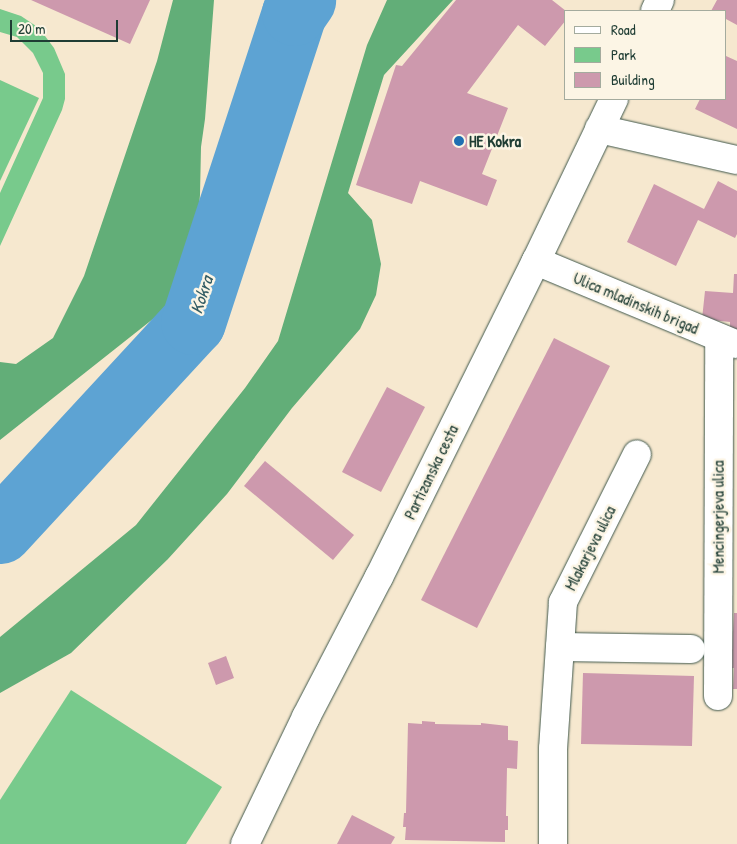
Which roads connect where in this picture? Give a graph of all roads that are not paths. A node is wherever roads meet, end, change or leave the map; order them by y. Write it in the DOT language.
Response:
graph roads {
  1 [pos="614,100"];
  2 [pos="599,129"];
  3 [pos="737,160"];
  4 [pos="536,261"];
  5 [pos="728,342"];
  6 [pos="637,454"];
  7 [pos="560,647"];
  8 [pos="691,649"];
  9 [pos="718,696"];
  10 [pos="245,844"];
  11 [pos="553,844"];
  1 -- 2 [label="street, Partizanska cesta"];
  2 -- 3 [label="street"];
  2 -- 4 [label="street, Partizanska cesta"];
  4 -- 5 [label="street, Ulica mladinskih brigad"];
  4 -- 10 [label="street, Partizanska cesta"];
  5 -- 9 [label="street, Mencingerjeva ulica"];
  6 -- 7 [label="street, Mlakarjeva ulica"];
  7 -- 8 [label="street"];
  7 -- 11 [label="street, Mlakarjeva ulica"];
}
